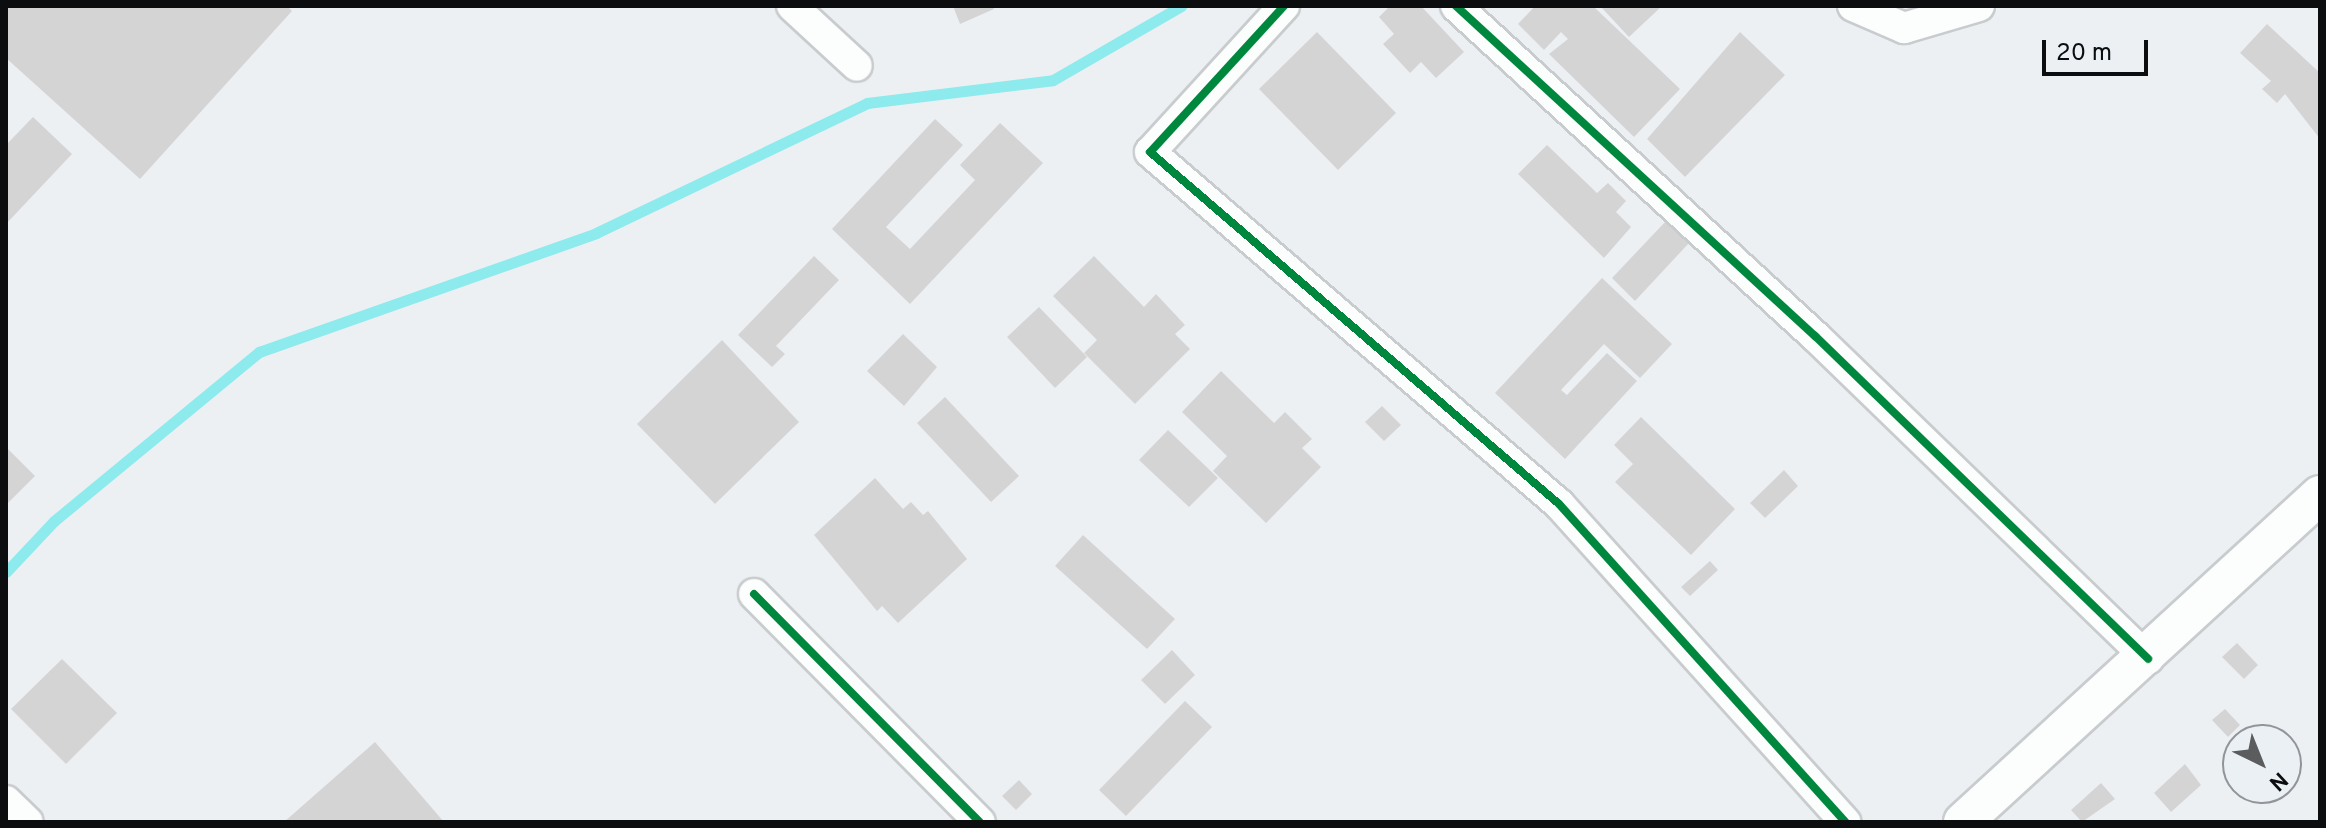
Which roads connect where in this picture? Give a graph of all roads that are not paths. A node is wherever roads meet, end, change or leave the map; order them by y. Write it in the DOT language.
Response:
graph roads {
  1 [pos="792,6"];
  2 [pos="1284,6"];
  3 [pos="1456,6"];
  4 [pos="1853,6"];
  5 [pos="1979,6"];
  6 [pos="857,66"];
  7 [pos="2320,495"];
  8 [pos="754,594"];
  9 [pos="2148,659"];
  10 [pos="6,801"];
  11 [pos="28,822"];
  12 [pos="980,822"];
  13 [pos="1845,822"];
  14 [pos="1963,822"];
  1 -- 6 [label="street"];
  2 -- 13 [label="street"];
  3 -- 9 [label="street"];
  4 -- 5 [label="street"];
  7 -- 9 [label="street"];
  8 -- 12 [label="street"];
  9 -- 14 [label="street"];
  10 -- 11 [label="street"];
}
